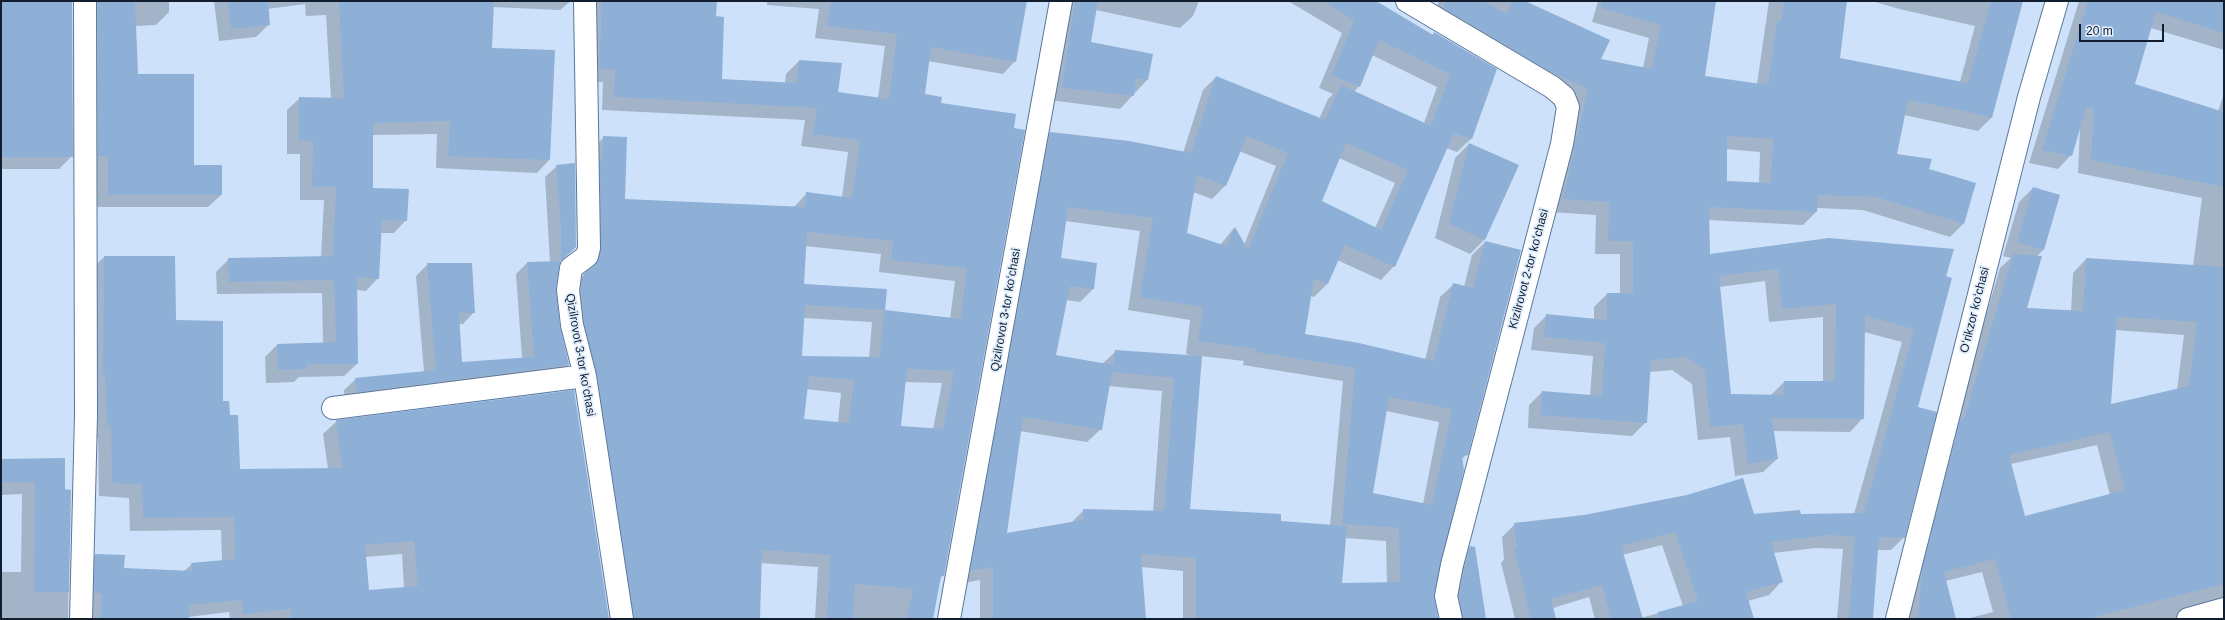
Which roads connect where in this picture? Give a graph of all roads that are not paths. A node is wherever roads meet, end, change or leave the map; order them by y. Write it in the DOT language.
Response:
graph roads {
  1 [pos="85,1"];
  2 [pos="585,1"];
  3 [pos="1061,1"];
  4 [pos="1407,1"];
  5 [pos="2056,1"];
  6 [pos="585,376"];
  7 [pos="333,408"];
  8 [pos="2224,609"];
  9 [pos="81,619"];
  10 [pos="622,619"];
  11 [pos="949,619"];
  12 [pos="1451,619"];
  13 [pos="1897,619"];
  14 [pos="2188,619"];
  1 -- 9 [label="street"];
  2 -- 6 [label="street, Qizilrovot 3-tor koʻchasi"];
  3 -- 11 [label="street, Qizilrovot 3-tor koʻchasi"];
  4 -- 12 [label="street, Kizilrovot 2-tor koʻchasi"];
  5 -- 13 [label="street, Oʻrikzor koʻchasi"];
  6 -- 7 [label="street"];
  6 -- 10 [label="street, Qizilrovot 3-tor koʻchasi"];
  8 -- 14 [label="street"];
}
